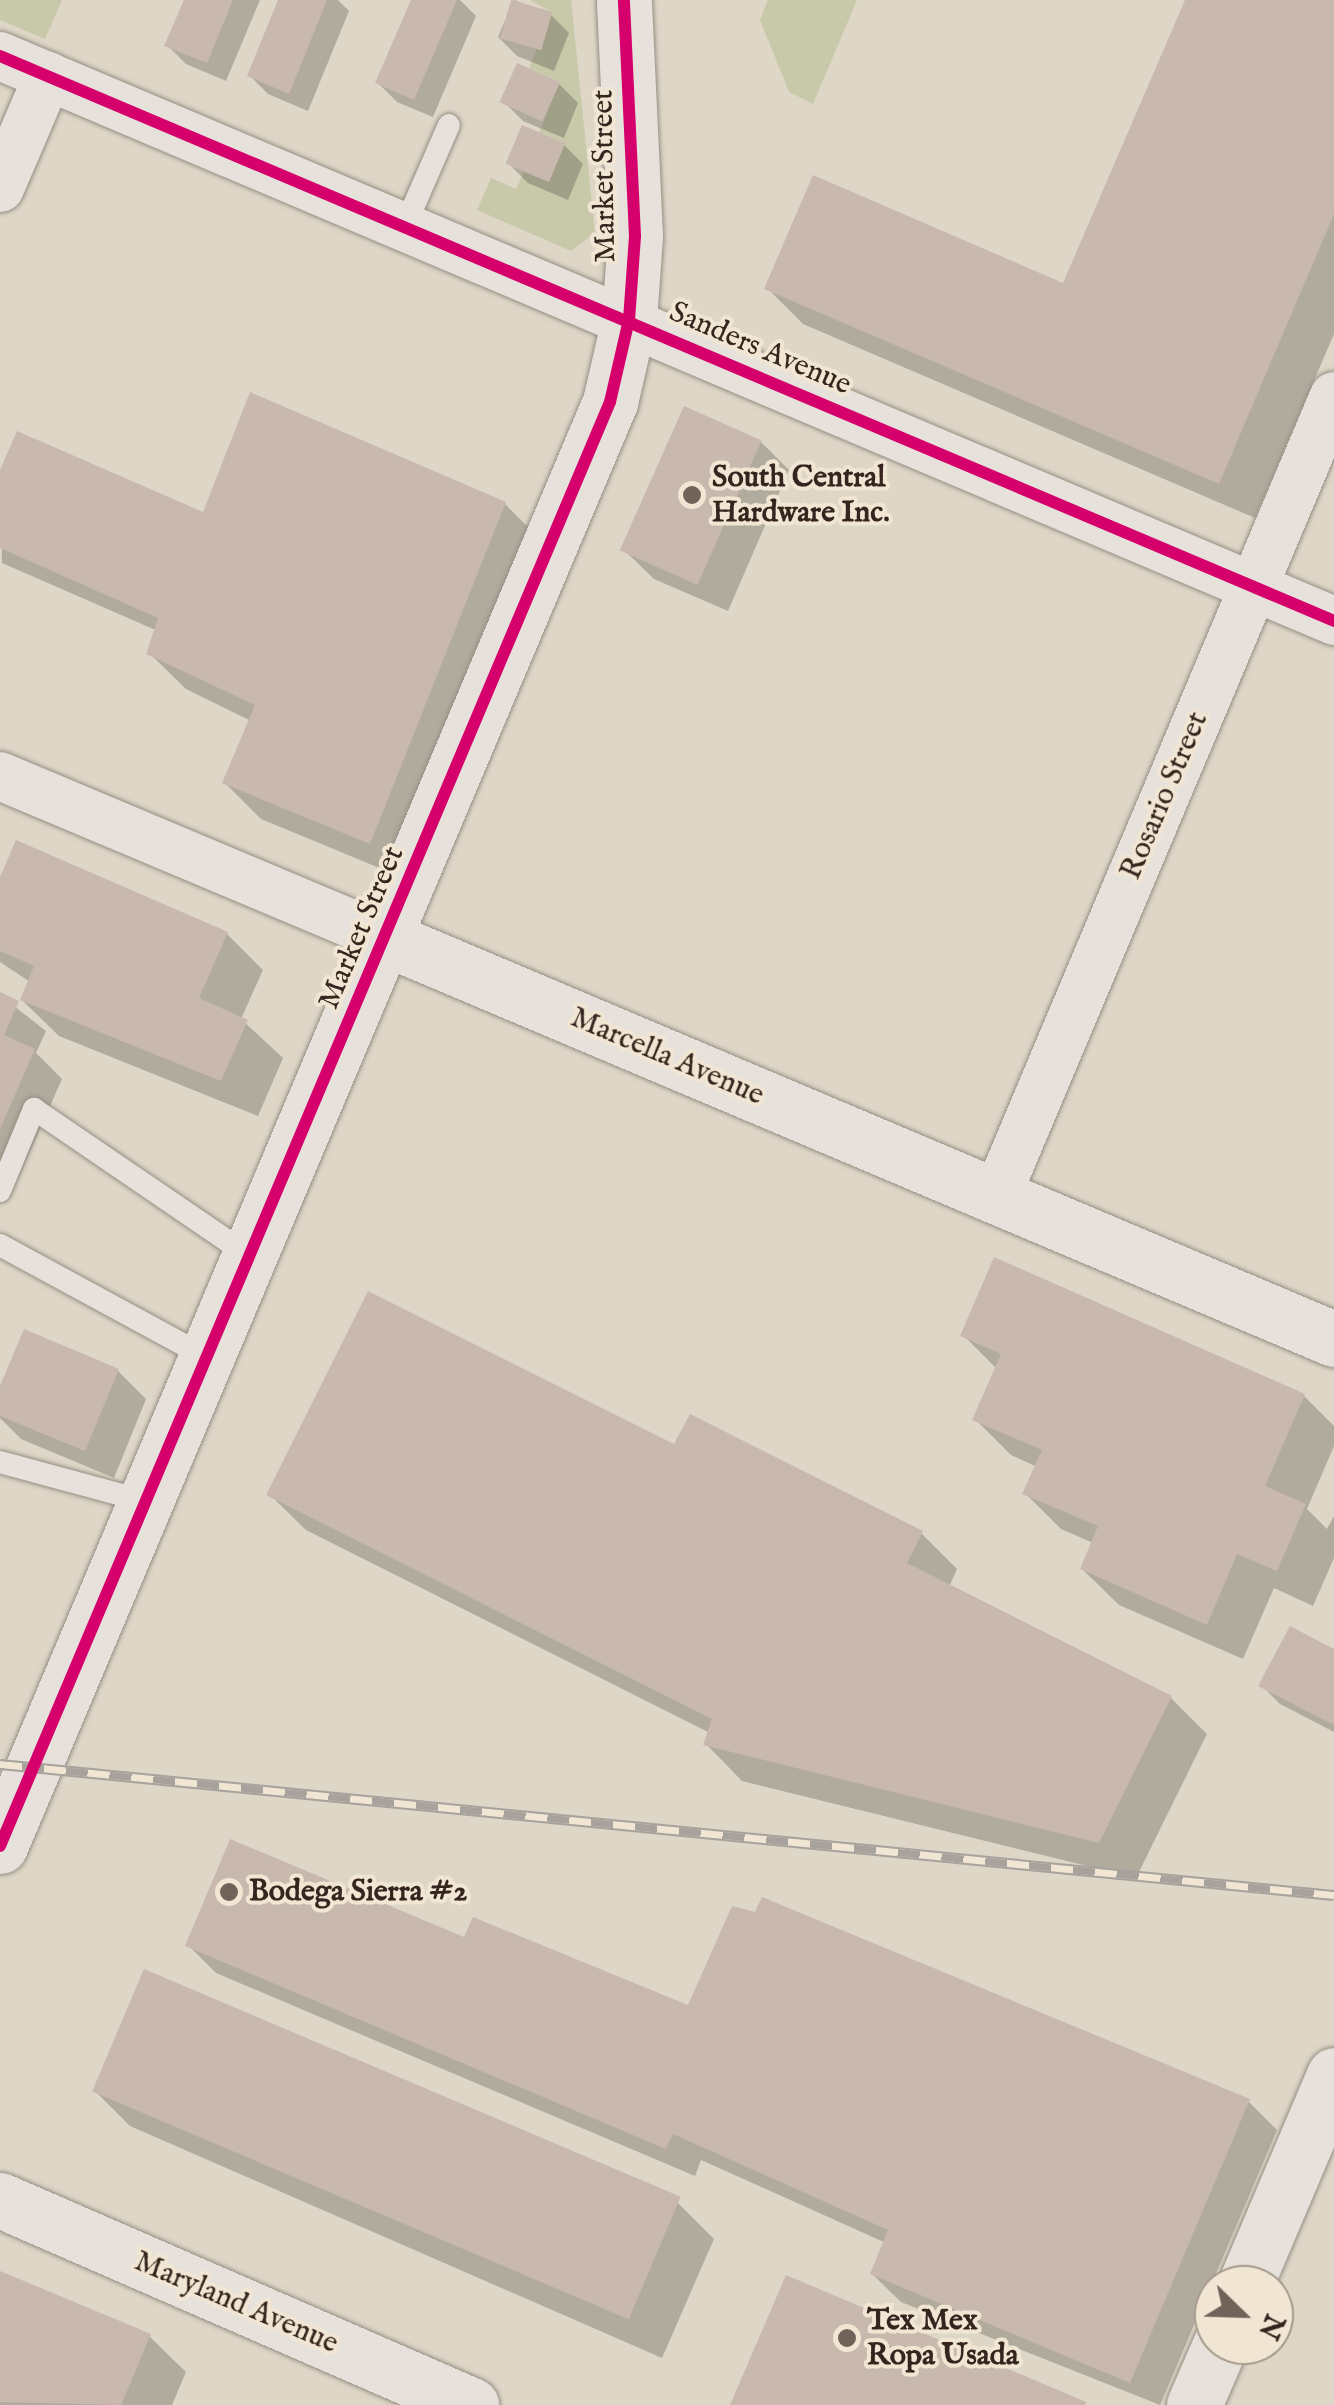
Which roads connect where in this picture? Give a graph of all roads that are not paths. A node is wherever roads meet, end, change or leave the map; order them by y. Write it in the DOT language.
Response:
graph roads {
  1 [pos="624,0"];
  2 [pos="0,56"];
  3 [pos="48,76"];
  4 [pos="450,125"];
  5 [pos="0,188"];
  6 [pos="406,226"];
  7 [pos="629,320"];
  8 [pos="1334,396"];
  9 [pos="1253,587"];
  10 [pos="1334,621"];
  11 [pos="0,776"];
  12 [pos="385,938"];
  13 [pos="0,1191"];
  14 [pos="997,1196"];
  15 [pos="0,1245"];
  16 [pos="251,1257"];
  17 [pos="1334,1339"];
  18 [pos="208,1358"];
  19 [pos="0,1462"];
  20 [pos="147,1502"];
  21 [pos="0,1846"];
  22 [pos="1334,2075"];
  23 [pos="0,2200"];
  24 [pos="1253,2265"];
  25 [pos="1211,2365"];
  26 [pos="471,2405"];
  27 [pos="1194,2405"];
  1 -- 7 [label="street, Market Street"];
  2 -- 3 [label="street, Sanders Avenue"];
  3 -- 5 [label="street"];
  3 -- 6 [label="street, Sanders Avenue"];
  4 -- 6 [label="lane"];
  6 -- 7 [label="street, Sanders Avenue"];
  7 -- 9 [label="street, Sanders Avenue"];
  7 -- 12 [label="street, Market Street"];
  8 -- 9 [label="street, Rosario Street"];
  9 -- 10 [label="street, Sanders Avenue"];
  9 -- 14 [label="street, Rosario Street"];
  11 -- 12 [label="street, Marcella Avenue"];
  12 -- 14 [label="street, Marcella Avenue"];
  12 -- 16 [label="street, Market Street"];
  13 -- 16 [label="lane"];
  14 -- 17 [label="street, Marcella Avenue"];
  15 -- 18 [label="lane"];
  16 -- 18 [label="street, Market Street"];
  18 -- 20 [label="street, Market Street"];
  19 -- 20 [label="lane"];
  20 -- 21 [label="street, Market Street"];
  22 -- 24 [label="street"];
  23 -- 26 [label="street, Maryland Avenue"];
  25 -- 27 [label="street"];
}
